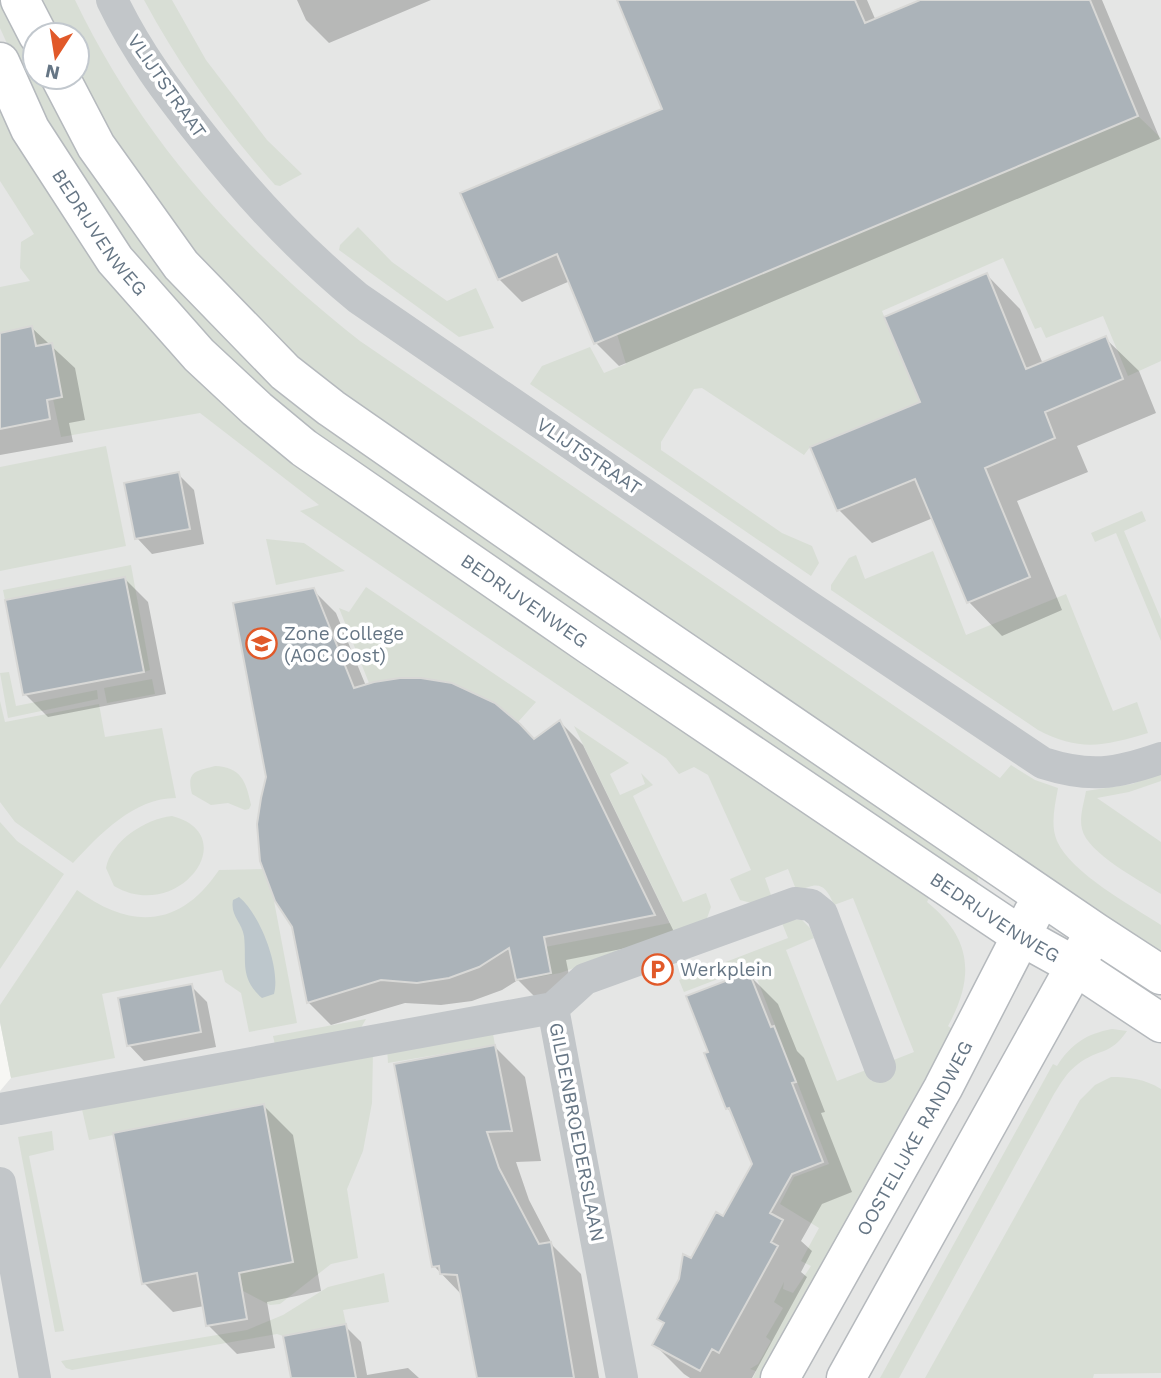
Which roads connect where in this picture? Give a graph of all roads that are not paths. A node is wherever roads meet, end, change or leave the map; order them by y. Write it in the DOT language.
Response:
graph roads {
  1 [pos="20,0"];
  2 [pos="112,0"];
  3 [pos="31,21"];
  4 [pos="0,62"];
  5 [pos="67,91"];
  6 [pos="1161,758"];
  7 [pos="1043,895"];
  8 [pos="1095,932"];
  9 [pos="1021,936"];
  10 [pos="1075,966"];
  11 [pos="1161,975"];
  12 [pos="554,1008"];
  13 [pos="1161,1023"];
  14 [pos="880,1067"];
  15 [pos="0,1109"];
  16 [pos="0,1183"];
  17 [pos="35,1378"];
  18 [pos="622,1378"];
  19 [pos="780,1378"];
  20 [pos="846,1378"];
  1 -- 3 [label="main road"];
  2 -- 6 [label="street, VLIJTSTRAAT"];
  4 -- 9 [label="main road, BEDRIJVENWEG"];
  5 -- 7 [label="main road"];
  7 -- 8 [label="main road"];
  7 -- 9 [label="main road, OOSTELIJKE RANDWEG"];
  8 -- 10 [label="main road"];
  8 -- 11 [label="main road"];
  9 -- 10 [label="main road, BEDRIJVENWEG"];
  9 -- 19 [label="main road, OOSTELIJKE RANDWEG"];
  10 -- 13 [label="main road, BEDRIJVENWEG"];
  10 -- 20 [label="main road"];
  12 -- 14 [label="street, GILDENBROEDERSLAAN"];
  12 -- 15 [label="street"];
  12 -- 18 [label="street, GILDENBROEDERSLAAN"];
  16 -- 17 [label="street"];
}
